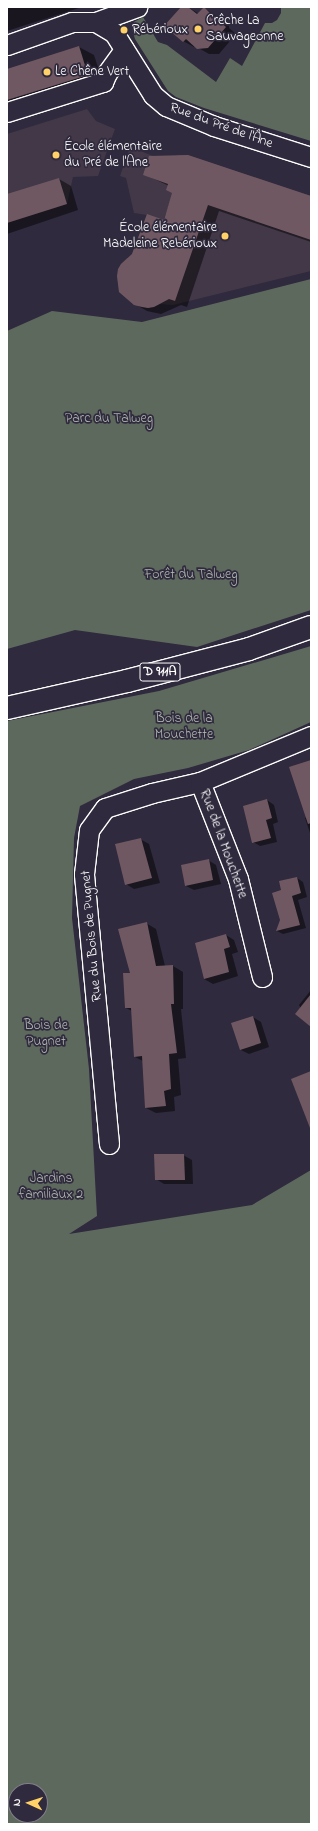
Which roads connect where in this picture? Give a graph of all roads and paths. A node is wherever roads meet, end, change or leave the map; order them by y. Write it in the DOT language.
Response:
graph roads {
  1 [pos="137,7"];
  2 [pos="96,22"];
  3 [pos="7,45"];
  4 [pos="124,50"];
  5 [pos="7,112"];
  6 [pos="311,157"];
  7 [pos="311,627"];
  8 [pos="7,708"];
  9 [pos="311,736"];
  10 [pos="200,782"];
  11 [pos="262,977"];
  12 [pos="110,1144"];
  1 -- 2 [label="street"];
  2 -- 3 [label="street, Rue du Pré de l'Âne"];
  2 -- 4 [label="street, Rue du Pré de l'Âne"];
  4 -- 5 [label="street"];
  4 -- 6 [label="street, Rue du Pré de l'Âne"];
  7 -- 8 [label="main road, D 911A"];
  9 -- 10 [label="street, Rue du Bois de Pugnet"];
  10 -- 11 [label="street, Rue de la Mouchette"];
  10 -- 12 [label="street, Rue du Bois de Pugnet"];
}
